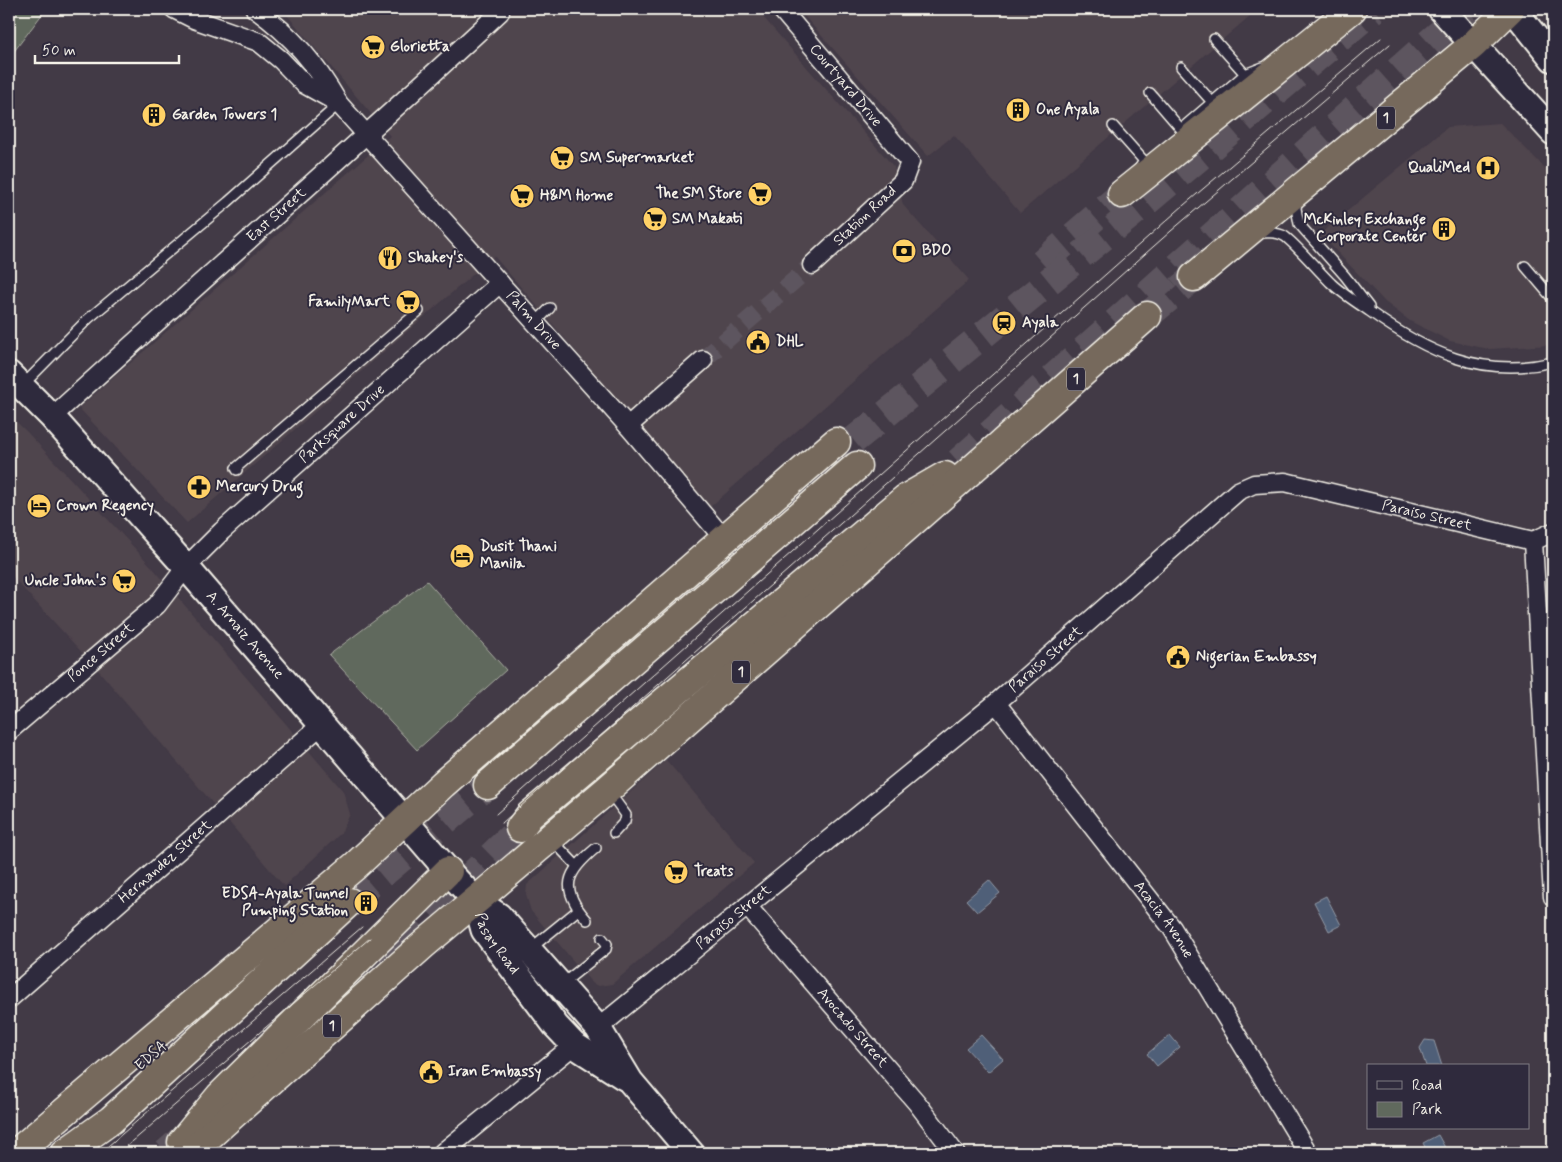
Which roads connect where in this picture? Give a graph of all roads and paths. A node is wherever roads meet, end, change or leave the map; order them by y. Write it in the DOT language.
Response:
graph roads {
  1 [pos="174,9"];
  2 [pos="254,9"];
  3 [pos="781,9"];
  4 [pos="1352,9"];
  5 [pos="1441,9"];
  6 [pos="1512,9"];
  7 [pos="500,12"];
  8 [pos="195,14"];
  9 [pos="1214,39"];
  10 [pos="1472,45"];
  11 [pos="1297,52"];
  12 [pos="1553,59"];
  13 [pos="1182,67"];
  14 [pos="1245,74"];
  15 [pos="1150,94"];
  16 [pos="1212,102"];
  17 [pos="339,104"];
  18 [pos="1113,126"];
  19 [pos="1553,132"];
  20 [pos="367,135"];
  21 [pos="910,162"];
  22 [pos="1299,191"];
  23 [pos="1122,194"];
  24 [pos="1244,236"];
  25 [pos="812,265"];
  26 [pos="1525,266"];
  27 [pos="1194,277"];
  28 [pos="500,283"];
  29 [pos="1553,299"];
  30 [pos="550,308"];
  31 [pos="419,311"];
  32 [pos="1147,316"];
  33 [pos="1375,316"];
  34 [pos="535,323"];
  35 [pos="703,360"];
  36 [pos="1553,362"];
  37 [pos="15,380"];
  38 [pos="52,417"];
  39 [pos="628,426"];
  40 [pos="1004,441"];
  41 [pos="836,442"];
  42 [pos="856,466"];
  43 [pos="237,470"];
  44 [pos="1553,532"];
  45 [pos="725,540"];
  46 [pos="1532,541"];
  47 [pos="186,567"];
  48 [pos="996,703"];
  49 [pos="11,724"];
  50 [pos="320,726"];
  51 [pos="488,785"];
  52 [pos="607,790"];
  53 [pos="402,821"];
  54 [pos="520,828"];
  55 [pos="614,833"];
  56 [pos="551,838"];
  57 [pos="596,848"];
  58 [pos="576,865"];
  59 [pos="448,871"];
  60 [pos="1553,897"];
  61 [pos="349,902"];
  62 [pos="476,902"];
  63 [pos="747,906"];
  64 [pos="578,910"];
  65 [pos="587,920"];
  66 [pos="602,938"];
  67 [pos="528,951"];
  68 [pos="260,960"];
  69 [pos="560,986"];
  70 [pos="9,999"];
  71 [pos="598,1028"];
  72 [pos="574,1045"];
  73 [pos="630,1081"];
  74 [pos="110,1120"];
  75 [pos="16,1153"];
  76 [pos="44,1153"];
  77 [pos="65,1153"];
  78 [pos="72,1153"];
  79 [pos="173,1153"];
  80 [pos="190,1153"];
  81 [pos="442,1153"];
  82 [pos="691,1153"];
  83 [pos="954,1153"];
  84 [pos="1308,1153"];
  1 -- 8 [label="street, Palm Drive"];
  2 -- 17 [label="street, Palm Drive"];
  3 -- 21 [label="street, Courtyard Drive"];
  4 -- 11 [label="highway"];
  5 -- 10 [label="main road"];
  6 -- 10 [label="highway, 1"];
  6 -- 12 [label="main road"];
  7 -- 20 [label="street, East Street"];
  8 -- 17 [label="street, Palm Drive"];
  9 -- 14 [label="lane"];
  10 -- 19 [label="main road"];
  10 -- 22 [label="highway, 1"];
  11 -- 14 [label="lane"];
  11 -- 23 [label="highway"];
  13 -- 16 [label="lane"];
  14 -- 16 [label="lane"];
  15 -- 16 [label="lane"];
  17 -- 20 [label="street, Palm Drive"];
  17 -- 37 [label="lane"];
  18 -- 23 [label="lane"];
  20 -- 28 [label="street, Palm Drive"];
  20 -- 38 [label="street, East Street"];
  21 -- 25 [label="street, Station Road"];
  22 -- 24 [label="highway, 1"];
  22 -- 33 [label="lane"];
  24 -- 27 [label="highway, 1"];
  24 -- 33 [label="lane"];
  26 -- 29 [label="lane"];
  28 -- 34 [label="street, Palm Drive"];
  28 -- 47 [label="street, Parksquare Drive"];
  30 -- 34 [label="lane"];
  31 -- 43 [label="lane"];
  32 -- 40 [label="highway, 1"];
  33 -- 36 [label="lane"];
  34 -- 39 [label="street, Palm Drive"];
  35 -- 39 [label="street"];
  37 -- 38 [label="main road, A. Arnaiz Avenue"];
  38 -- 47 [label="main road, A. Arnaiz Avenue"];
  39 -- 45 [label="street, Palm Drive"];
  40 -- 52 [label="highway, 1"];
  40 -- 54 [label="highway"];
  41 -- 45 [label="highway"];
  42 -- 51 [label="highway"];
  44 -- 46 [label="street"];
  45 -- 53 [label="highway"];
  46 -- 48 [label="street, Paraiso Street"];
  46 -- 60 [label="street"];
  47 -- 49 [label="street, Ponce Street"];
  47 -- 50 [label="main road, A. Arnaiz Avenue"];
  48 -- 63 [label="street, Paraiso Street"];
  48 -- 84 [label="street, Acacia Avenue"];
  50 -- 53 [label="main road, A. Arnaiz Avenue"];
  50 -- 70 [label="street, Hernandez Street"];
  52 -- 55 [label="lane"];
  52 -- 56 [label="highway, 1"];
  53 -- 59 [label="main road, A. Arnaiz Avenue"];
  53 -- 75 [label="highway"];
  56 -- 58 [label="lane"];
  56 -- 62 [label="highway, 1"];
  57 -- 58 [label="lane"];
  58 -- 64 [label="lane"];
  59 -- 62 [label="main road, A. Arnaiz Avenue"];
  59 -- 79 [label="highway"];
  61 -- 74 [label="highway"];
  62 -- 67 [label="main road, Pasay Road"];
  62 -- 72 [label="main road, Pasay Road"];
  62 -- 80 [label="highway, 1"];
  63 -- 71 [label="street, Paraiso Street"];
  63 -- 83 [label="street, Avocado Street"];
  64 -- 65 [label="lane"];
  64 -- 67 [label="lane"];
  66 -- 69 [label="lane"];
  67 -- 69 [label="main road, Pasay Road"];
  68 -- 76 [label="highway, EDSA"];
  69 -- 71 [label="main road, Pasay Road"];
  71 -- 73 [label="main road, Pasay Road"];
  72 -- 73 [label="main road, Pasay Road"];
  72 -- 81 [label="street"];
  73 -- 82 [label="main road, Pasay Road"];
  74 -- 77 [label="highway"];
  74 -- 78 [label="lane"];
}
